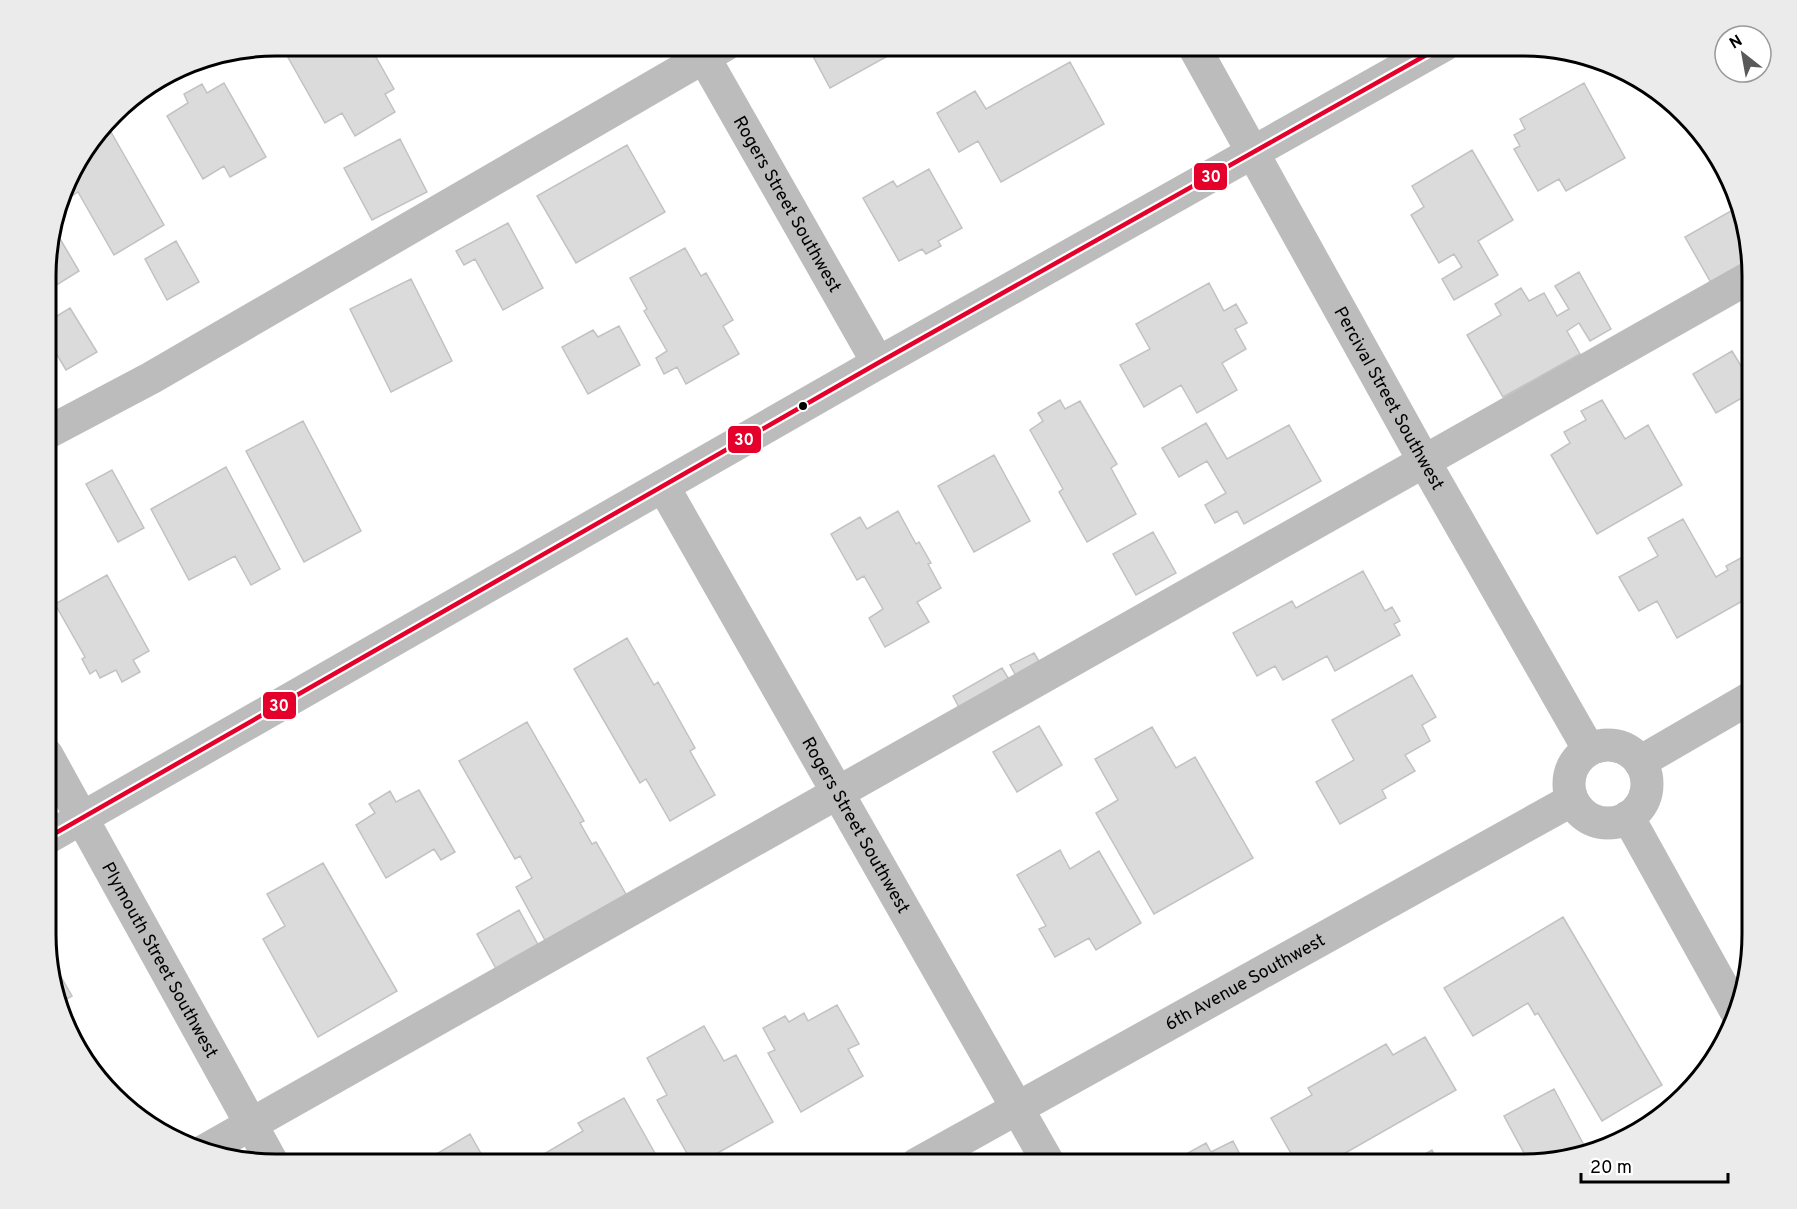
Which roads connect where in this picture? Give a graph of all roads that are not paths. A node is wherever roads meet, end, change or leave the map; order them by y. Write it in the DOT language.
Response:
graph roads {
  1 [pos="697,56"];
  2 [pos="713,56"];
  3 [pos="1199,56"];
  4 [pos="1425,56"];
  5 [pos="1254,153"];
  6 [pos="1742,282"];
  7 [pos="878,363"];
  8 [pos="56,428"];
  9 [pos="1424,461"];
  10 [pos="663,486"];
  11 [pos="1742,704"];
  12 [pos="1588,748"];
  13 [pos="1640,762"];
  14 [pos="56,770"];
  15 [pos="837,793"];
  16 [pos="1572,800"];
  17 [pos="1628,817"];
  18 [pos="82,818"];
  19 [pos="56,833"];
  20 [pos="1731,1002"];
  21 [pos="1016,1108"];
  22 [pos="250,1124"];
  23 [pos="214,1145"];
  24 [pos="267,1153"];
  25 [pos="935,1154"];
  26 [pos="1043,1154"];
  1 -- 8 [label="street"];
  2 -- 7 [label="street, Rogers Street Southwest"];
  3 -- 5 [label="street, Percival Street Southwest"];
  4 -- 5 [label="street"];
  5 -- 7 [label="street"];
  5 -- 9 [label="street, Percival Street Southwest"];
  6 -- 9 [label="street"];
  7 -- 10 [label="street"];
  9 -- 12 [label="street, Percival Street Southwest"];
  9 -- 15 [label="street"];
  10 -- 15 [label="street, Rogers Street Southwest"];
  10 -- 18 [label="street"];
  11 -- 13 [label="street"];
  12 -- 13 [label="street"];
  12 -- 16 [label="street"];
  13 -- 17 [label="street"];
  14 -- 18 [label="street, Plymouth Street Southwest"];
  15 -- 21 [label="street, Rogers Street Southwest"];
  15 -- 22 [label="street"];
  16 -- 17 [label="street"];
  16 -- 21 [label="street, 6th Avenue Southwest"];
  17 -- 20 [label="street"];
  18 -- 19 [label="street"];
  18 -- 22 [label="street, Plymouth Street Southwest"];
  21 -- 25 [label="street, 6th Avenue Southwest"];
  21 -- 26 [label="street, Rogers Street Southwest"];
  22 -- 23 [label="street"];
  22 -- 24 [label="street, Plymouth Street Southwest"];
}
